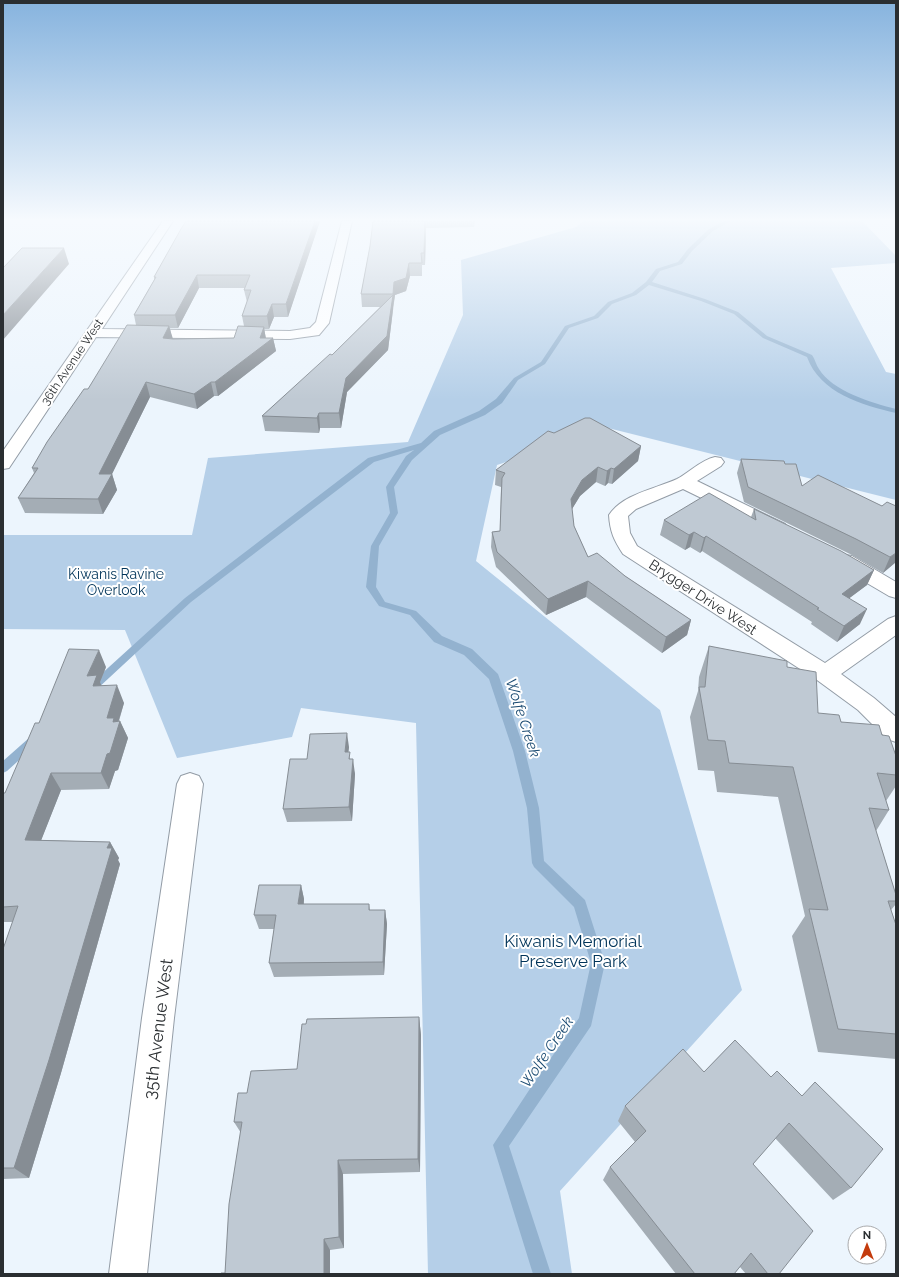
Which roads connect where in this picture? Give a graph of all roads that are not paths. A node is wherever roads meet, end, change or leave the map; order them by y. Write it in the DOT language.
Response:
graph roads {
  1 [pos="127,281"];
  2 [pos="333,281"];
  3 [pos="91,333"];
  4 [pos="715,462"];
  5 [pos="3,464"];
  6 [pos="684,482"];
  7 [pos="794,536"];
  8 [pos="828,553"];
  9 [pos="896,590"];
  10 [pos="896,624"];
  11 [pos="825,674"];
  12 [pos="896,732"];
  13 [pos="190,784"];
  14 [pos="128,1274"];
  1 -- 3 [label="street, 36th Avenue West"];
  2 -- 3 [label="street"];
  3 -- 5 [label="street, 36th Avenue West"];
  4 -- 6 [label="street, Brygger Drive West"];
  6 -- 7 [label="street"];
  6 -- 11 [label="street, Brygger Drive West"];
  8 -- 9 [label="street"];
  10 -- 11 [label="street"];
  11 -- 12 [label="street, Brygger Drive West"];
  13 -- 14 [label="street, 35th Avenue West"];
}
